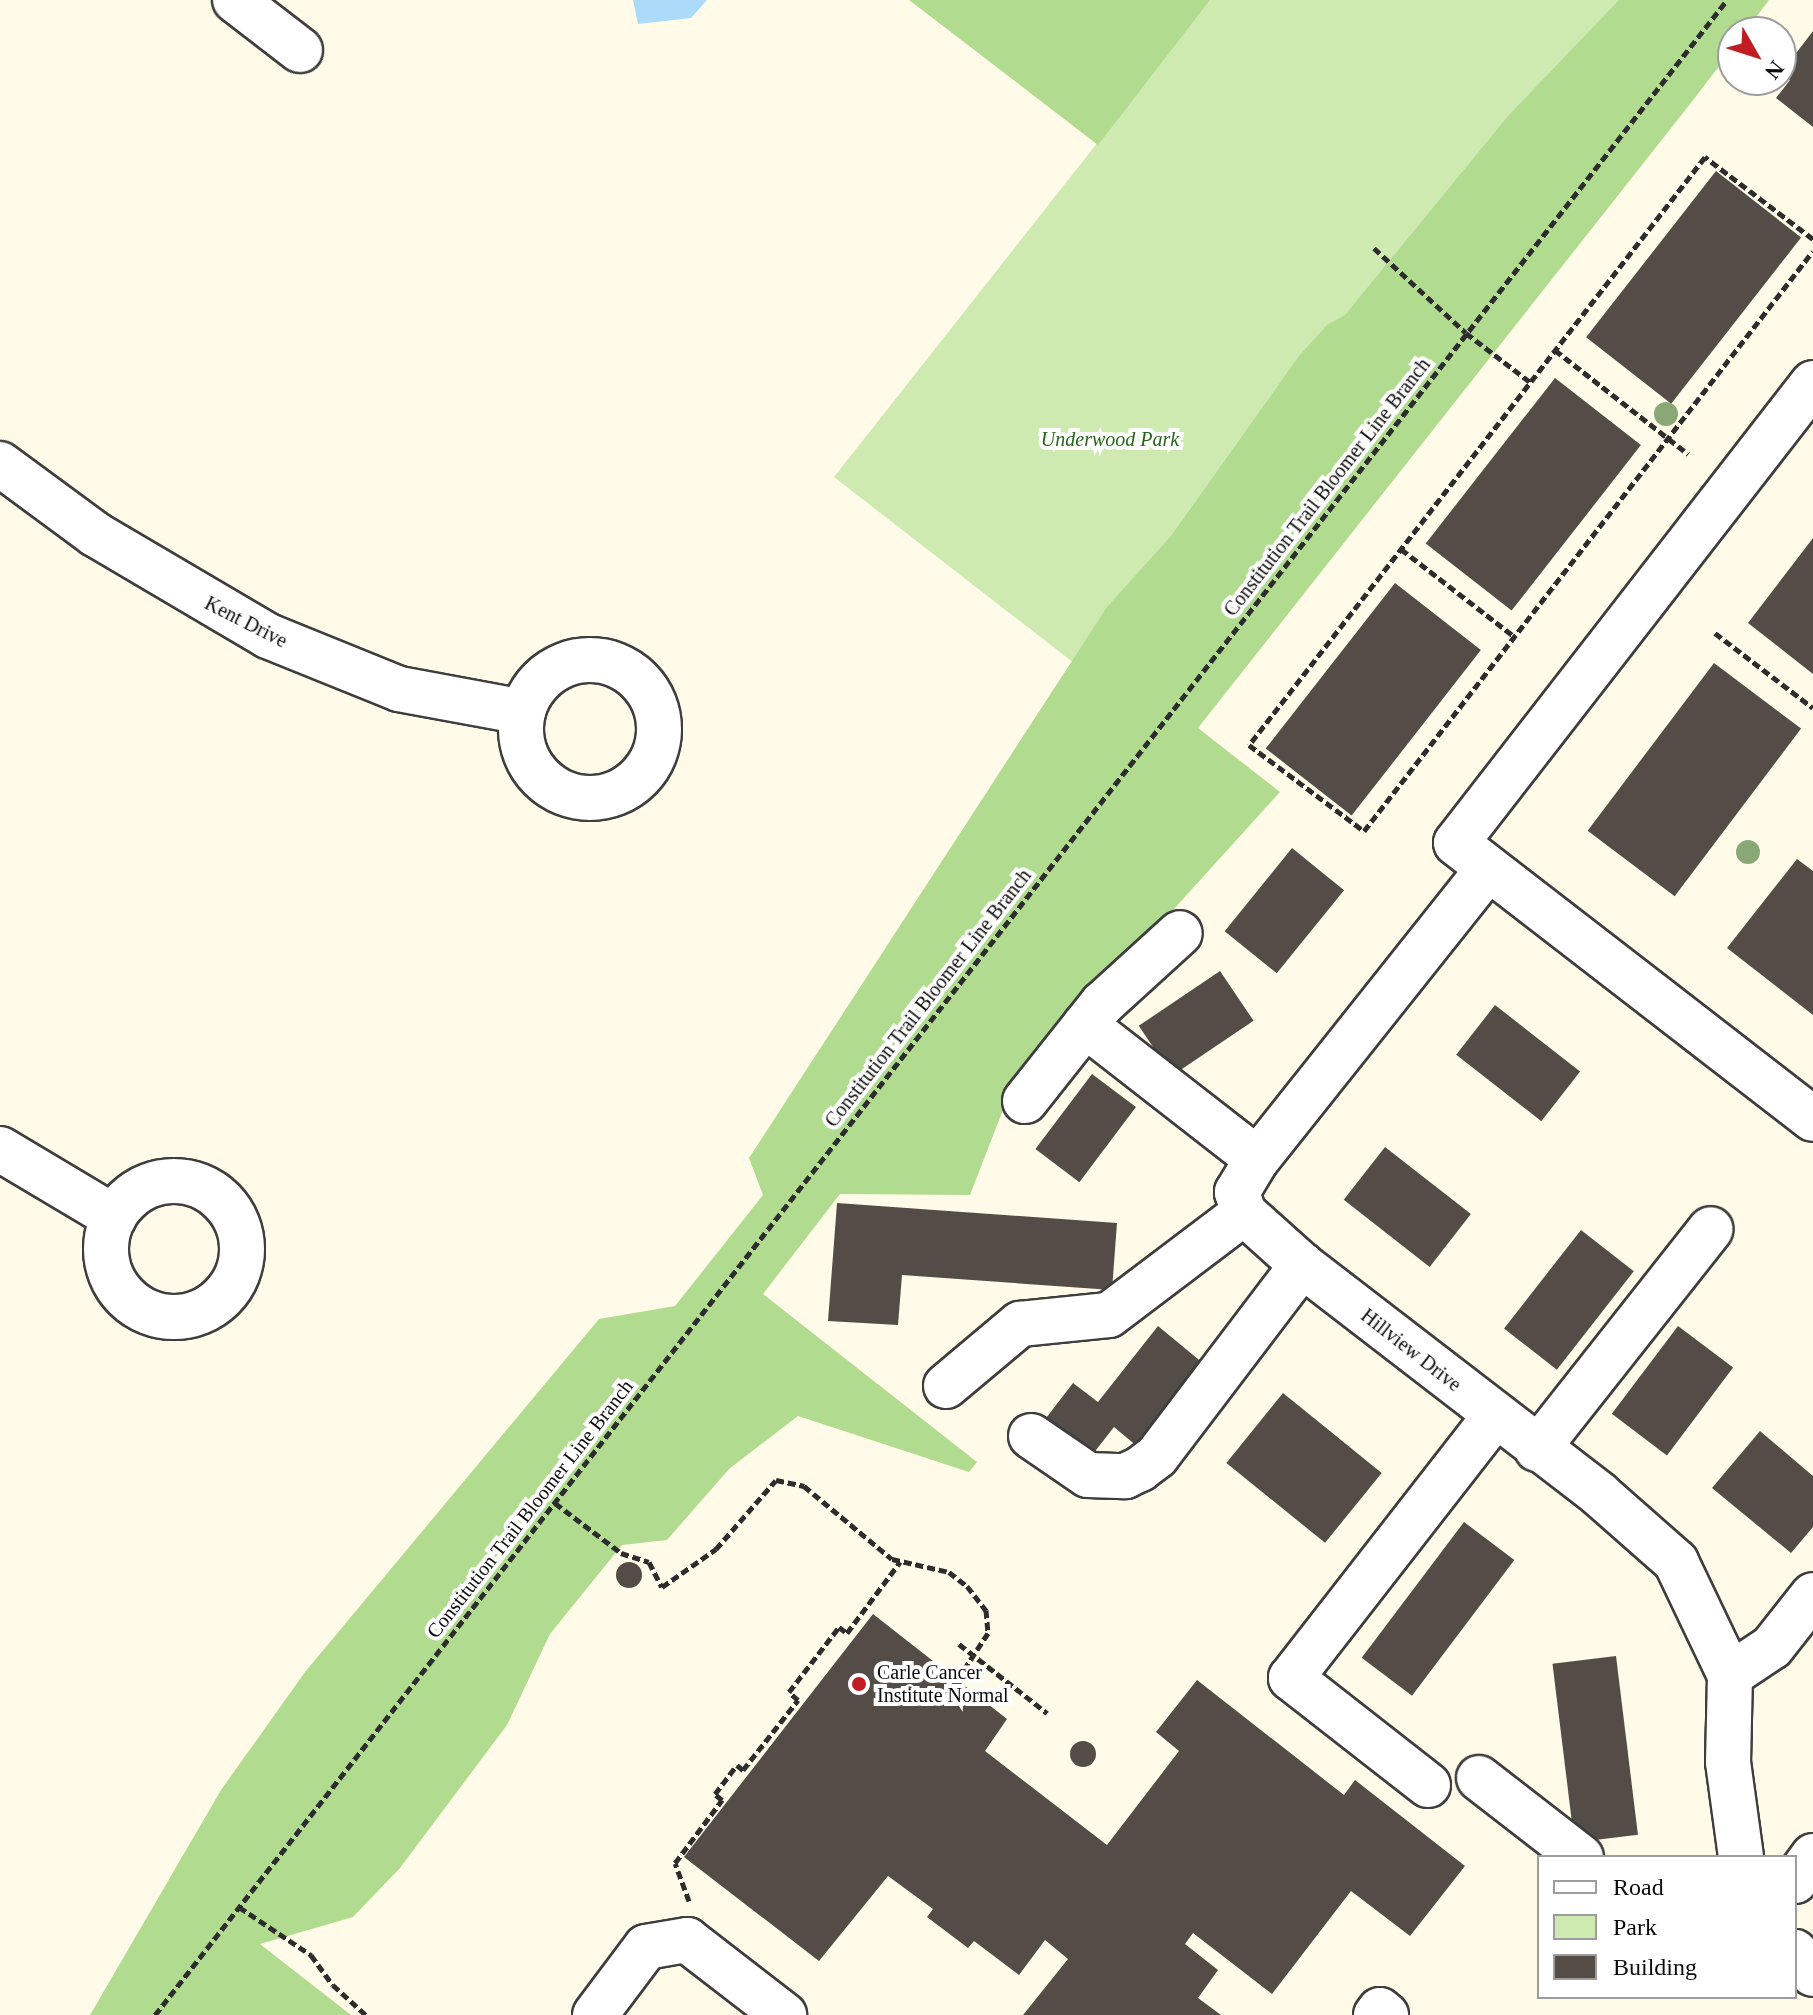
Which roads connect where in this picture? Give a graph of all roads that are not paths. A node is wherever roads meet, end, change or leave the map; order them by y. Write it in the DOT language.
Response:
graph roads {
  1 [pos="235,0"];
  2 [pos="300,50"];
  3 [pos="1813,383"];
  4 [pos="0,464"];
  5 [pos="523,712"];
  6 [pos="1488,869"];
  7 [pos="1180,933"];
  8 [pos="1085,1025"];
  9 [pos="1025,1101"];
  10 [pos="1813,1119"];
  11 [pos="0,1149"];
  12 [pos="1257,1159"];
  13 [pos="1244,1213"];
  14 [pos="114,1217"];
  15 [pos="1711,1229"];
  16 [pos="1302,1265"];
  17 [pos="946,1386"];
  18 [pos="1496,1415"];
  19 [pos="1031,1436"];
  20 [pos="1537,1449"];
  21 [pos="1813,1595"];
  22 [pos="1730,1675"];
  23 [pos="1479,1778"];
  24 [pos="1428,1785"];
  25 [pos="1578,1855"];
  26 [pos="1741,1855"];
  27 [pos="1813,1856"];
  28 [pos="1797,1878"];
  29 [pos="1797,1954"];
  30 [pos="1813,1974"];
  31 [pos="595,2015"];
  32 [pos="784,2015"];
  33 [pos="1376,2015"];
  34 [pos="1386,2015"];
  1 -- 2 [label="street"];
  3 -- 6 [label="street"];
  4 -- 5 [label="street, Kent Drive"];
  6 -- 10 [label="street"];
  6 -- 12 [label="street"];
  7 -- 8 [label="street"];
  8 -- 9 [label="street"];
  8 -- 12 [label="street"];
  11 -- 14 [label="street"];
  12 -- 13 [label="street"];
  13 -- 16 [label="street, Hillview Drive"];
  13 -- 17 [label="street"];
  15 -- 20 [label="street"];
  16 -- 18 [label="street, Hillview Drive"];
  16 -- 19 [label="street"];
  18 -- 20 [label="street, Hillview Drive"];
  18 -- 24 [label="street"];
  20 -- 22 [label="street, Hillview Drive"];
  21 -- 22 [label="street"];
  22 -- 26 [label="street, Hillview Drive"];
  23 -- 25 [label="street"];
  27 -- 28 [label="street"];
  29 -- 30 [label="street"];
  31 -- 32 [label="street"];
  33 -- 34 [label="street"];
}
